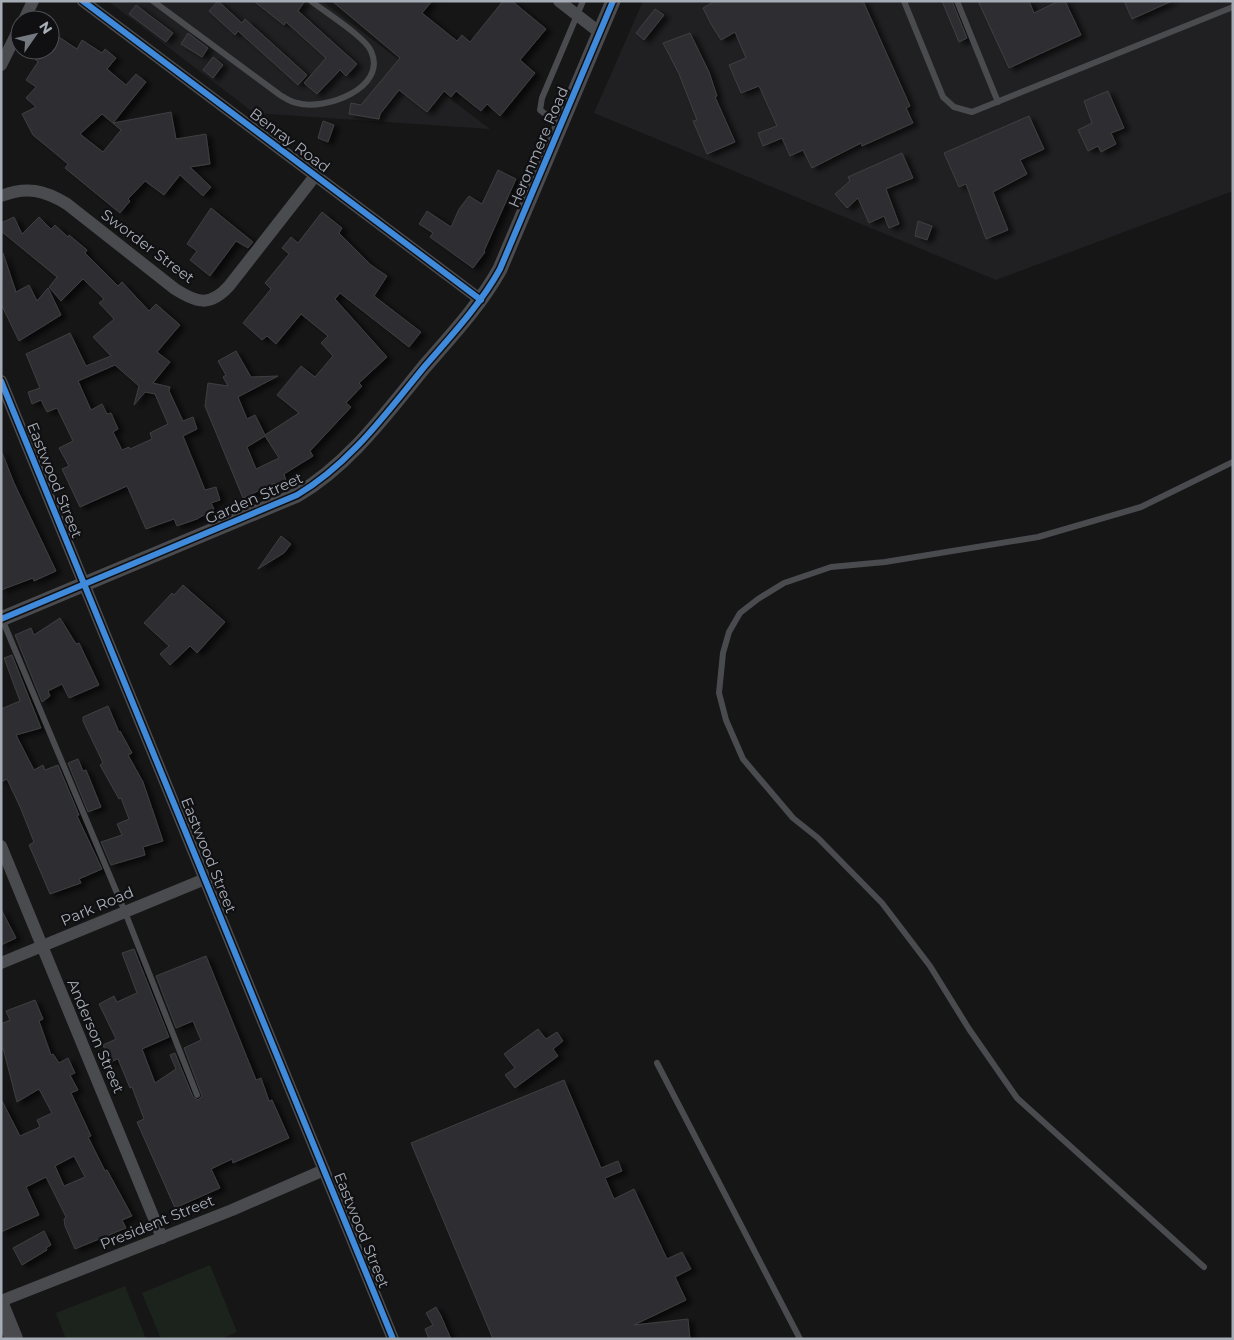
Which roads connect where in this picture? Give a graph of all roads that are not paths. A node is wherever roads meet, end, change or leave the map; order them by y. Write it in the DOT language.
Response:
graph roads {
  1 [pos="83,1"];
  2 [pos="153,1"];
  3 [pos="311,1"];
  4 [pos="559,1"];
  5 [pos="583,1"];
  6 [pos="613,1"];
  7 [pos="904,1"];
  8 [pos="957,1"];
  9 [pos="1233,7"];
  10 [pos="577,15"];
  11 [pos="599,32"];
  12 [pos="10,47"];
  13 [pos="1,65"];
  14 [pos="998,102"];
  15 [pos="561,126"];
  16 [pos="315,176"];
  17 [pos="1,196"];
  18 [pos="481,300"];
  19 [pos="1,381"];
  20 [pos="1233,462"];
  21 [pos="84,583"];
  22 [pos="1,618"];
  23 [pos="1,846"];
  24 [pos="205,879"];
  25 [pos="125,912"];
  26 [pos="42,948"];
  27 [pos="1,963"];
  28 [pos="657,1063"];
  29 [pos="196,1095"];
  30 [pos="324,1170"];
  31 [pos="162,1238"];
  32 [pos="1204,1267"];
  33 [pos="1,1301"];
  34 [pos="1,1307"];
  35 [pos="14,1339"];
  36 [pos="393,1339"];
  37 [pos="800,1339"];
  1 -- 16 [label="street, Benray Road"];
  2 -- 3 [label="lane"];
  4 -- 10 [label="street"];
  5 -- 10 [label="lane, Heronmere Road"];
  6 -- 11 [label="street, Heronmere Road"];
  7 -- 14 [label="lane"];
  8 -- 14 [label="lane"];
  9 -- 14 [label="lane"];
  10 -- 11 [label="street"];
  10 -- 15 [label="lane, Heronmere Road"];
  11 -- 15 [label="street, Heronmere Road"];
  12 -- 13 [label="street"];
  15 -- 18 [label="street, Heronmere Road"];
  16 -- 17 [label="street, Sworder Street"];
  16 -- 18 [label="street, Benray Road"];
  18 -- 21 [label="street, Garden Street"];
  19 -- 21 [label="street, Eastwood Street"];
  20 -- 32 [label="lane"];
  21 -- 22 [label="street, Garden Street"];
  21 -- 24 [label="street, Eastwood Street"];
  22 -- 25 [label="lane"];
  23 -- 26 [label="street, Anderson Street"];
  24 -- 25 [label="street, Park Road"];
  24 -- 30 [label="street, Eastwood Street"];
  25 -- 26 [label="street, Park Road"];
  25 -- 29 [label="lane"];
  26 -- 27 [label="street, Park Road"];
  26 -- 31 [label="street, Anderson Street"];
  28 -- 37 [label="lane"];
  30 -- 31 [label="street, President Street"];
  30 -- 36 [label="street, Eastwood Street"];
  31 -- 33 [label="street, President Street"];
  34 -- 35 [label="main road"];
}
